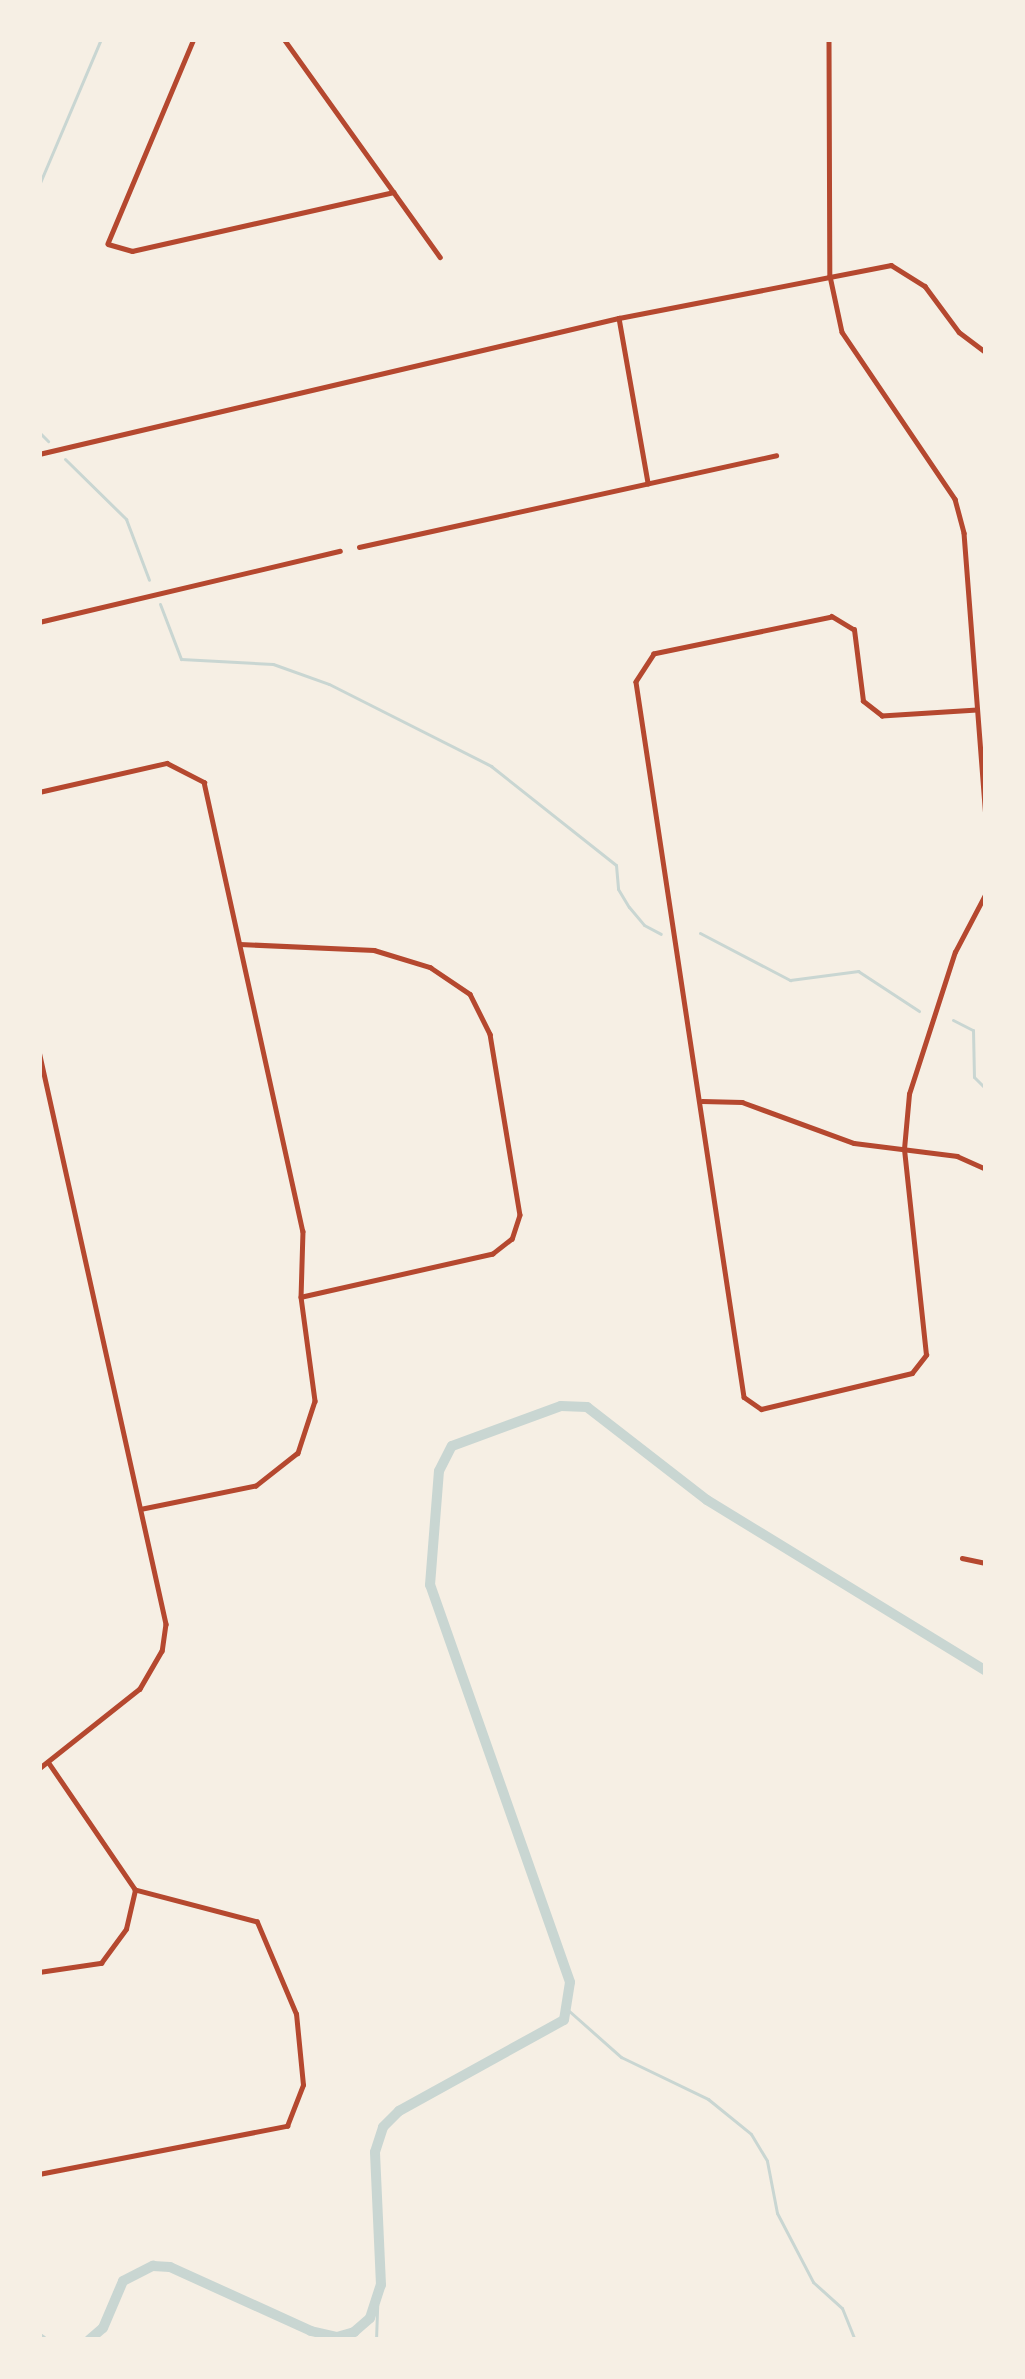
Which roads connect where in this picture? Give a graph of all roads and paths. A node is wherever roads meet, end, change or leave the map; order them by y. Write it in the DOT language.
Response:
graph roads {
  1 [pos="194,39"];
  2 [pos="284,39"];
  3 [pos="829,39"];
  4 [pos="393,192"];
  5 [pos="440,256"];
  6 [pos="830,276"];
  7 [pos="619,318"];
  8 [pos="986,352"];
  9 [pos="39,454"];
  10 [pos="776,455"];
  11 [pos="648,483"];
  12 [pos="358,547"];
  13 [pos="340,551"];
  14 [pos="39,622"];
  15 [pos="977,710"];
  16 [pos="984,787"];
  17 [pos="39,792"];
  18 [pos="986,819"];
  19 [pos="986,892"];
  20 [pos="240,944"];
  21 [pos="39,1051"];
  22 [pos="702,1101"];
  23 [pos="904,1149"];
  24 [pos="986,1168"];
  25 [pos="302,1297"];
  26 [pos="143,1509"];
  27 [pos="962,1558"];
  28 [pos="986,1564"];
  29 [pos="49,1764"];
  30 [pos="39,1769"];
  31 [pos="136,1890"];
  32 [pos="39,1972"];
  33 [pos="39,2174"];
  1 -- 4 [label="street"];
  2 -- 4 [label="street"];
  3 -- 6 [label="street"];
  4 -- 5 [label="street"];
  6 -- 7 [label="street"];
  6 -- 8 [label="street"];
  6 -- 15 [label="street"];
  7 -- 9 [label="street"];
  7 -- 11 [label="street"];
  10 -- 11 [label="street"];
  11 -- 12 [label="street"];
  13 -- 14 [label="street"];
  15 -- 16 [label="street"];
  15 -- 22 [label="street"];
  16 -- 18 [label="street"];
  17 -- 20 [label="street"];
  19 -- 23 [label="street"];
  20 -- 25 [label="street"];
  20 -- 25 [label="street"];
  21 -- 26 [label="street"];
  22 -- 23 [label="street"];
  22 -- 23 [label="street"];
  23 -- 24 [label="street"];
  25 -- 26 [label="street"];
  26 -- 29 [label="street"];
  27 -- 28 [label="street"];
  29 -- 30 [label="street"];
  29 -- 31 [label="street"];
  31 -- 32 [label="street"];
  31 -- 33 [label="street"];
}
